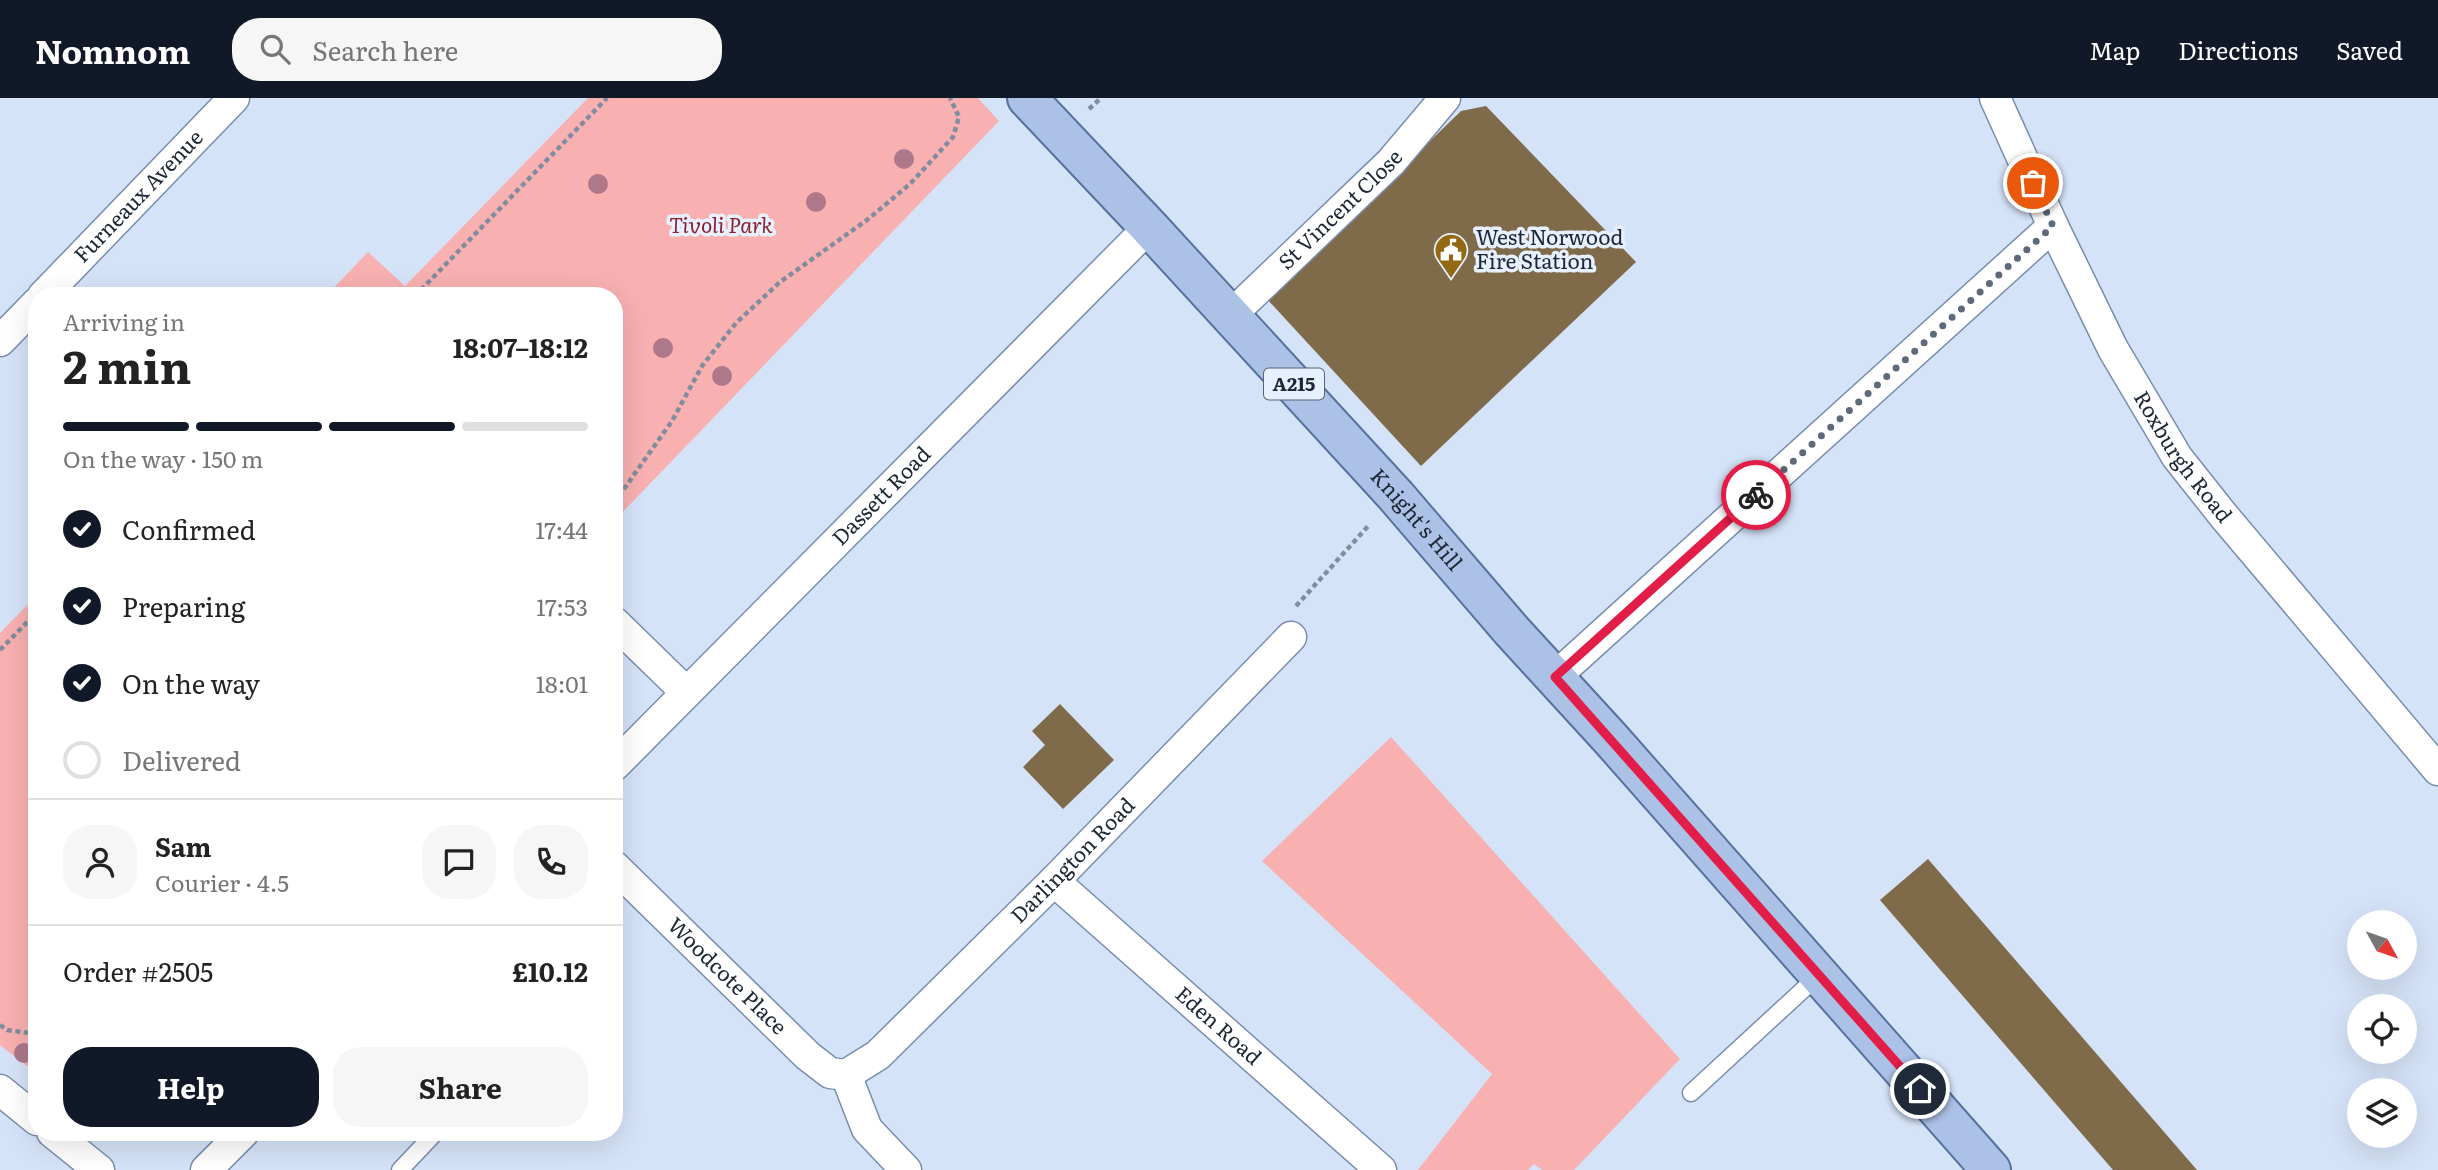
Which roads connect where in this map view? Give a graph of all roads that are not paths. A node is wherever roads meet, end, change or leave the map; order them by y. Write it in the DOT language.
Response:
graph roads {
  1 [pos="234,98"];
  2 [pos="1027,98"];
  3 [pos="1445,98"];
  4 [pos="1995,98"];
  5 [pos="2053,226"];
  6 [pos="1149,227"];
  7 [pos="52,287"];
  8 [pos="28,312"];
  9 [pos="1231,315"];
  10 [pos="0,341"];
  11 [pos="623,631"];
  12 [pos="1291,638"];
  13 [pos="1555,677"];
  14 [pos="686,692"];
  15 [pos="623,757"];
  16 [pos="2438,770"];
  17 [pos="623,875"];
  18 [pos="1054,881"];
  19 [pos="1819,975"];
  20 [pos="846,1075"];
  21 [pos="0,1090"];
  22 [pos="1691,1093"];
  23 [pos="28,1113"];
  24 [pos="63,1141"];
  25 [pos="235,1141"];
  26 [pos="423,1141"];
  27 [pos="99,1170"];
  28 [pos="206,1170"];
  29 [pos="400,1170"];
  30 [pos="906,1170"];
  31 [pos="1381,1170"];
  32 [pos="1991,1170"];
  1 -- 7 [label="street, Furneaux Avenue"];
  2 -- 6 [label="main road, Knight's Hill / A215"];
  3 -- 9 [label="street, St Vincent Close"];
  4 -- 5 [label="street, Roxburgh Road"];
  5 -- 13 [label="street"];
  5 -- 16 [label="street, Roxburgh Road"];
  6 -- 9 [label="main road, Knight's Hill / A215"];
  6 -- 14 [label="street, Dassett Road"];
  8 -- 10 [label="street"];
  9 -- 13 [label="main road, Knight's Hill / A215"];
  11 -- 14 [label="street"];
  12 -- 18 [label="street, Darlington Road"];
  13 -- 19 [label="main road, Knight's Hill / A215"];
  14 -- 15 [label="street, Dassett Road"];
  17 -- 20 [label="street, Woodcote Place"];
  18 -- 20 [label="street, Darlington Road"];
  18 -- 31 [label="street, Eden Road"];
  19 -- 22 [label="lane"];
  19 -- 32 [label="main road, Knight's Hill / A215"];
  20 -- 30 [label="street"];
  21 -- 23 [label="street"];
  24 -- 27 [label="street"];
  25 -- 28 [label="street"];
  26 -- 29 [label="lane"];
}
